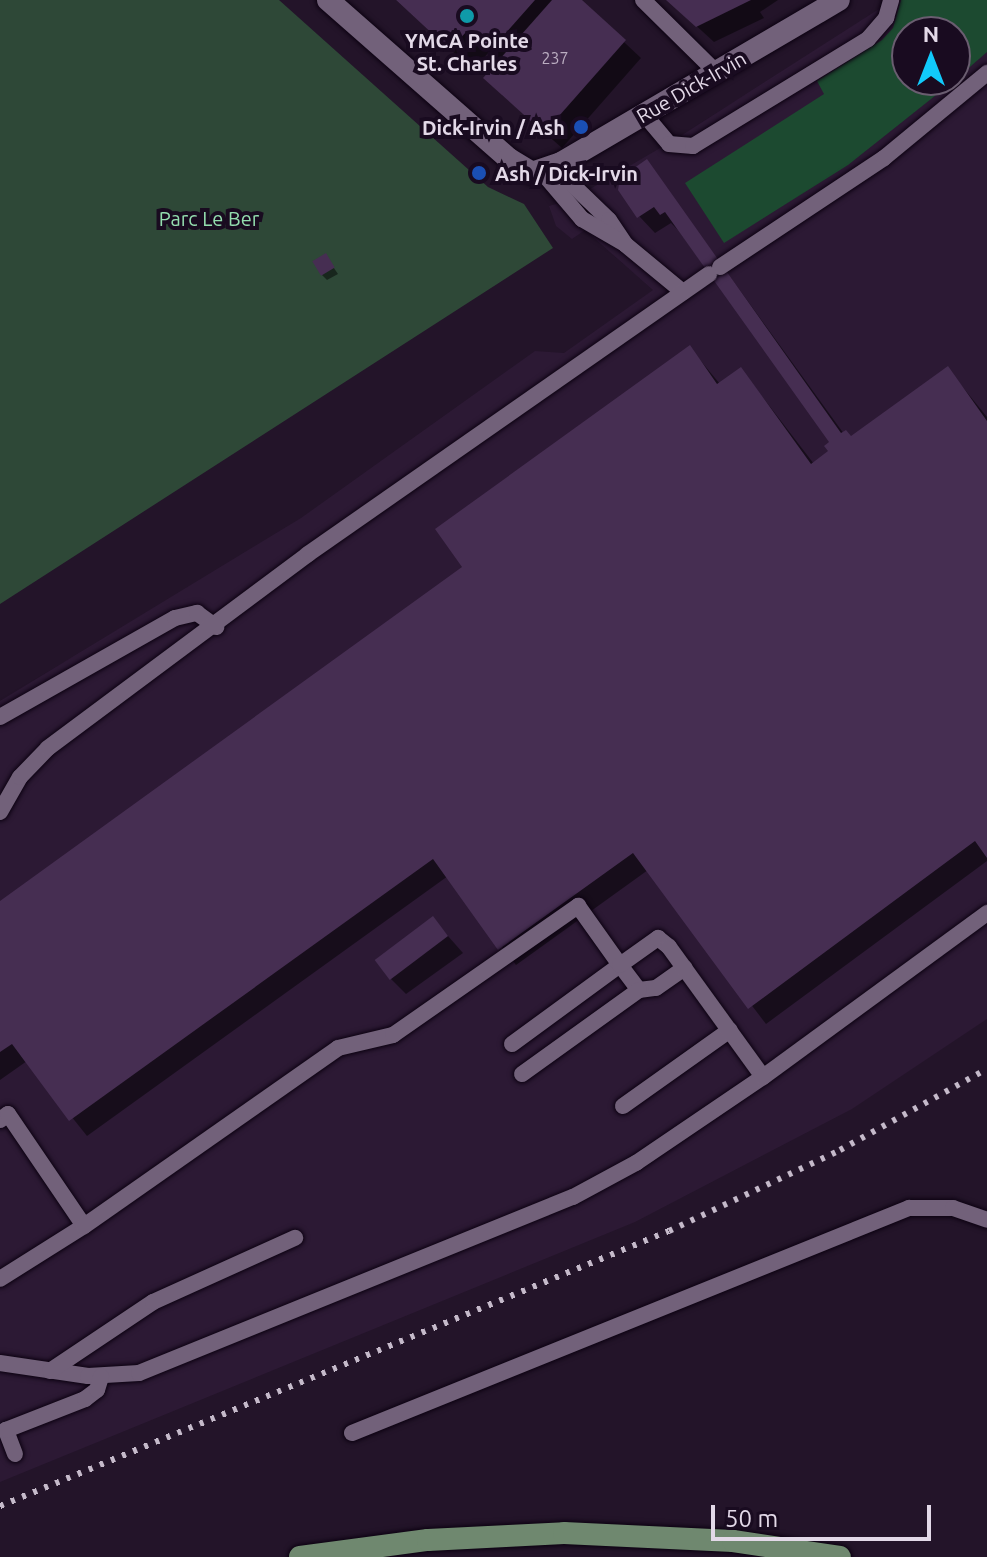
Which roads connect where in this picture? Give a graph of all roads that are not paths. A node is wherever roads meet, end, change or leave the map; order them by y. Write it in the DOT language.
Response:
graph roads {
  1 [pos="328,0"];
  2 [pos="643,0"];
  3 [pos="839,0"];
  4 [pos="891,0"];
  5 [pos="716,72"];
  6 [pos="987,73"];
  7 [pos="644,114"];
  8 [pos="548,170"];
  9 [pos="683,292"];
  10 [pos="216,627"];
  11 [pos="0,717"];
  12 [pos="0,812"];
  13 [pos="987,913"];
  14 [pos="620,965"];
  15 [pos="685,968"];
  16 [pos="639,990"];
  17 [pos="730,1030"];
  18 [pos="512,1044"];
  19 [pos="522,1074"];
  20 [pos="763,1077"];
  21 [pos="623,1106"];
  22 [pos="0,1120"];
  23 [pos="987,1220"];
  24 [pos="84,1226"];
  25 [pos="295,1238"];
  26 [pos="0,1279"];
  27 [pos="0,1363"];
  28 [pos="50,1371"];
  29 [pos="101,1377"];
  30 [pos="352,1433"];
  31 [pos="15,1454"];
  32 [pos="300,1557"];
  33 [pos="840,1557"];
  1 -- 8 [label="street"];
  2 -- 5 [label="lane"];
  3 -- 5 [label="street, Rue Dick-Irvin"];
  4 -- 7 [label="lane"];
  5 -- 7 [label="street, Rue Dick-Irvin"];
  6 -- 9 [label="lane"];
  7 -- 8 [label="street, Rue Dick-Irvin"];
  8 -- 9 [label="lane"];
  9 -- 10 [label="lane"];
  10 -- 11 [label="lane"];
  10 -- 12 [label="lane"];
  13 -- 20 [label="lane"];
  14 -- 15 [label="lane"];
  14 -- 16 [label="lane"];
  14 -- 18 [label="lane"];
  14 -- 24 [label="lane"];
  15 -- 16 [label="lane"];
  15 -- 17 [label="lane"];
  16 -- 19 [label="lane"];
  17 -- 20 [label="lane"];
  17 -- 21 [label="lane"];
  20 -- 29 [label="lane"];
  22 -- 24 [label="lane"];
  23 -- 30 [label="lane"];
  24 -- 26 [label="lane"];
  25 -- 28 [label="lane"];
  27 -- 28 [label="lane"];
  28 -- 29 [label="lane"];
  29 -- 31 [label="lane"];
  32 -- 33 [label="main road"];
}
